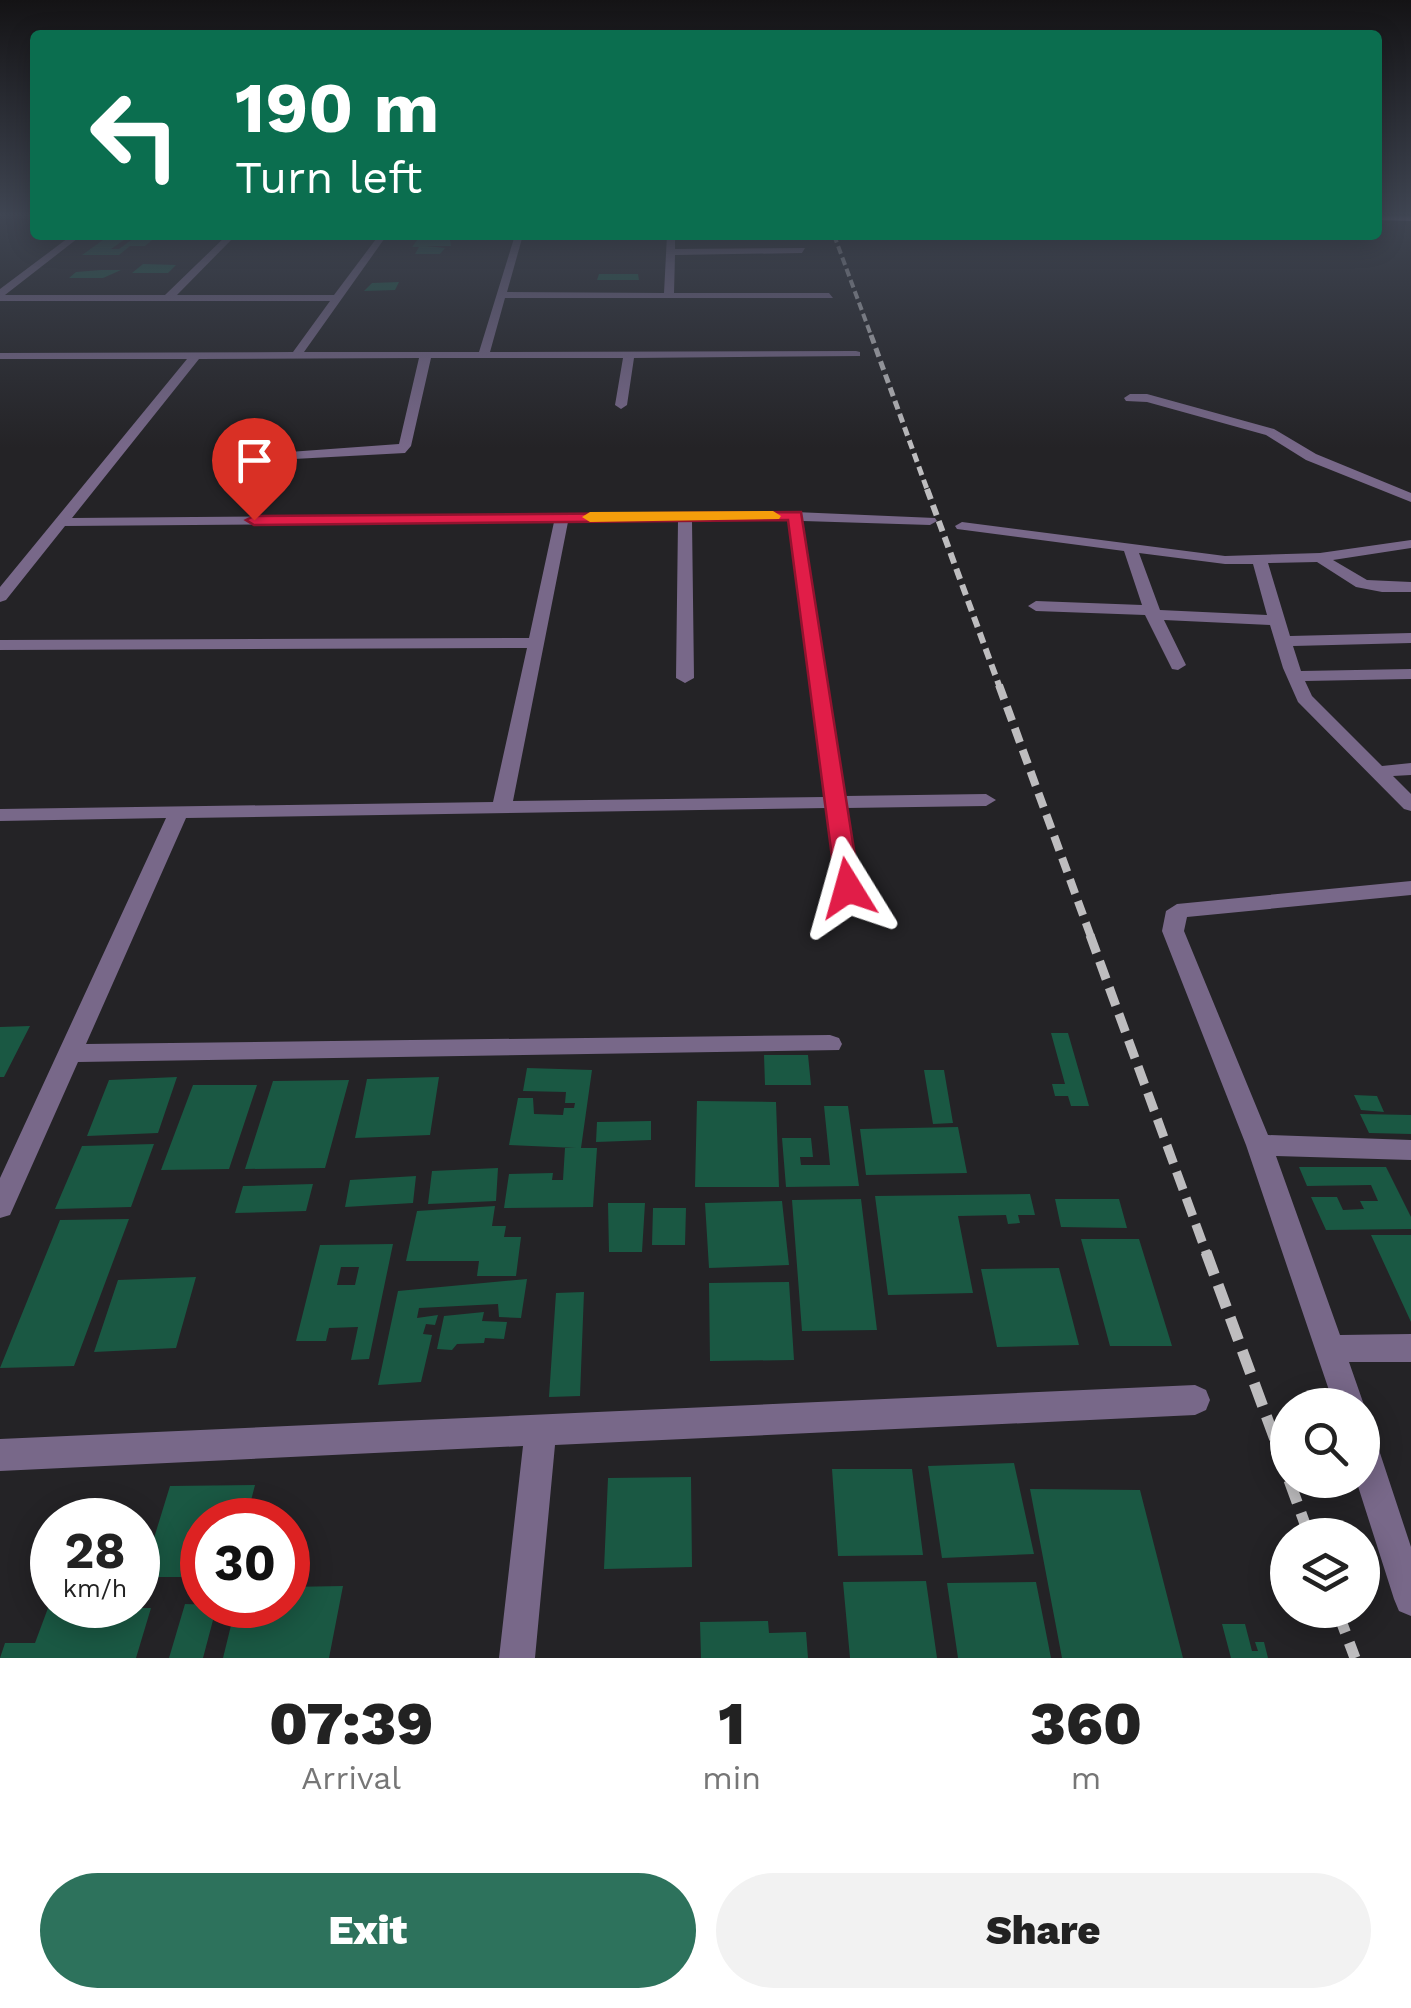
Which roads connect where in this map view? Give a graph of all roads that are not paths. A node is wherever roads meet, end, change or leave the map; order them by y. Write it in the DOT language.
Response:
graph roads {
  1 [pos="173,293"];
  2 [pos="339,293"];
  3 [pos="504,295"];
  4 [pos="669,295"];
  5 [pos="0,296"];
  6 [pos="829,296"];
  7 [pos="168,298"];
  8 [pos="335,298"];
  9 [pos="296,354"];
  10 [pos="426,354"];
  11 [pos="484,354"];
  12 [pos="628,354"];
  13 [pos="856,354"];
  14 [pos="196,355"];
  15 [pos="0,356"];
  16 [pos="1130,398"];
  17 [pos="621,405"];
  18 [pos="294,456"];
  19 [pos="1411,498"];
  20 [pos="685,516"];
  21 [pos="795,516"];
  22 [pos="562,518"];
  23 [pos="61,522"];
  24 [pos="930,522"];
  25 [pos="962,526"];
  26 [pos="1411,544"];
  27 [pos="1130,548"];
  28 [pos="1320,556"];
  29 [pos="1259,559"];
  30 [pos="6,581"];
  31 [pos="1411,587"];
  32 [pos="0,597"];
  33 [pos="1036,606"];
  34 [pos="1153,612"];
  35 [pos="1277,620"];
  36 [pos="1411,638"];
  37 [pos="1283,641"];
  38 [pos="536,644"];
  39 [pos="0,646"];
  40 [pos="1178,665"];
  41 [pos="1411,674"];
  42 [pos="1295,676"];
  43 [pos="685,678"];
  44 [pos="1411,769"];
  45 [pos="1375,772"];
  46 [pos="986,800"];
  47 [pos="836,802"];
  48 [pos="1411,804"];
  49 [pos="502,807"];
  50 [pos="179,812"];
  51 [pos="0,815"];
  52 [pos="848,888"];
  53 [pos="1411,888"];
  54 [pos="830,1044"];
  55 [pos="70,1052"];
  56 [pos="1259,1145"];
  57 [pos="1411,1150"];
  58 [pos="0,1207"];
  59 [pos="1411,1348"];
  60 [pos="1331,1349"];
  61 [pos="1344,1388"];
  62 [pos="1196,1400"];
  63 [pos="540,1432"];
  64 [pos="0,1455"];
  65 [pos="1378,1498"];
  66 [pos="1411,1599"];
  67 [pos="517,1658"];
  1 -- 7 [label="street"];
  2 -- 8 [label="street"];
  3 -- 4 [label="street"];
  3 -- 11 [label="street"];
  4 -- 6 [label="street"];
  5 -- 7 [label="street"];
  7 -- 8 [label="street"];
  8 -- 9 [label="street"];
  9 -- 10 [label="street"];
  9 -- 14 [label="street"];
  10 -- 11 [label="street"];
  10 -- 18 [label="street"];
  11 -- 12 [label="street"];
  12 -- 13 [label="street"];
  12 -- 17 [label="street"];
  14 -- 15 [label="street"];
  14 -- 23 [label="street"];
  16 -- 19 [label="street"];
  20 -- 21 [label="street"];
  20 -- 22 [label="street"];
  20 -- 43 [label="street"];
  21 -- 24 [label="street"];
  21 -- 47 [label="street"];
  22 -- 23 [label="street"];
  22 -- 38 [label="street"];
  23 -- 30 [label="street"];
  25 -- 27 [label="street"];
  26 -- 28 [label="street"];
  27 -- 29 [label="street"];
  27 -- 34 [label="street"];
  28 -- 29 [label="street"];
  28 -- 31 [label="street"];
  29 -- 35 [label="street"];
  30 -- 32 [label="street"];
  33 -- 34 [label="street"];
  34 -- 35 [label="street"];
  34 -- 40 [label="street"];
  35 -- 37 [label="street"];
  36 -- 37 [label="street"];
  37 -- 42 [label="street"];
  38 -- 39 [label="street"];
  38 -- 49 [label="street"];
  41 -- 42 [label="street"];
  42 -- 45 [label="street"];
  44 -- 45 [label="street"];
  45 -- 48 [label="street"];
  46 -- 47 [label="street"];
  47 -- 49 [label="street"];
  47 -- 52 [label="street"];
  49 -- 50 [label="street"];
  50 -- 51 [label="street"];
  50 -- 55 [label="street"];
  53 -- 56 [label="street"];
  54 -- 55 [label="street"];
  55 -- 58 [label="street"];
  56 -- 57 [label="street"];
  56 -- 60 [label="street"];
  59 -- 60 [label="street"];
  60 -- 61 [label="street"];
  62 -- 63 [label="street"];
  63 -- 64 [label="street"];
  63 -- 67 [label="street"];
  65 -- 66 [label="street"];
}
